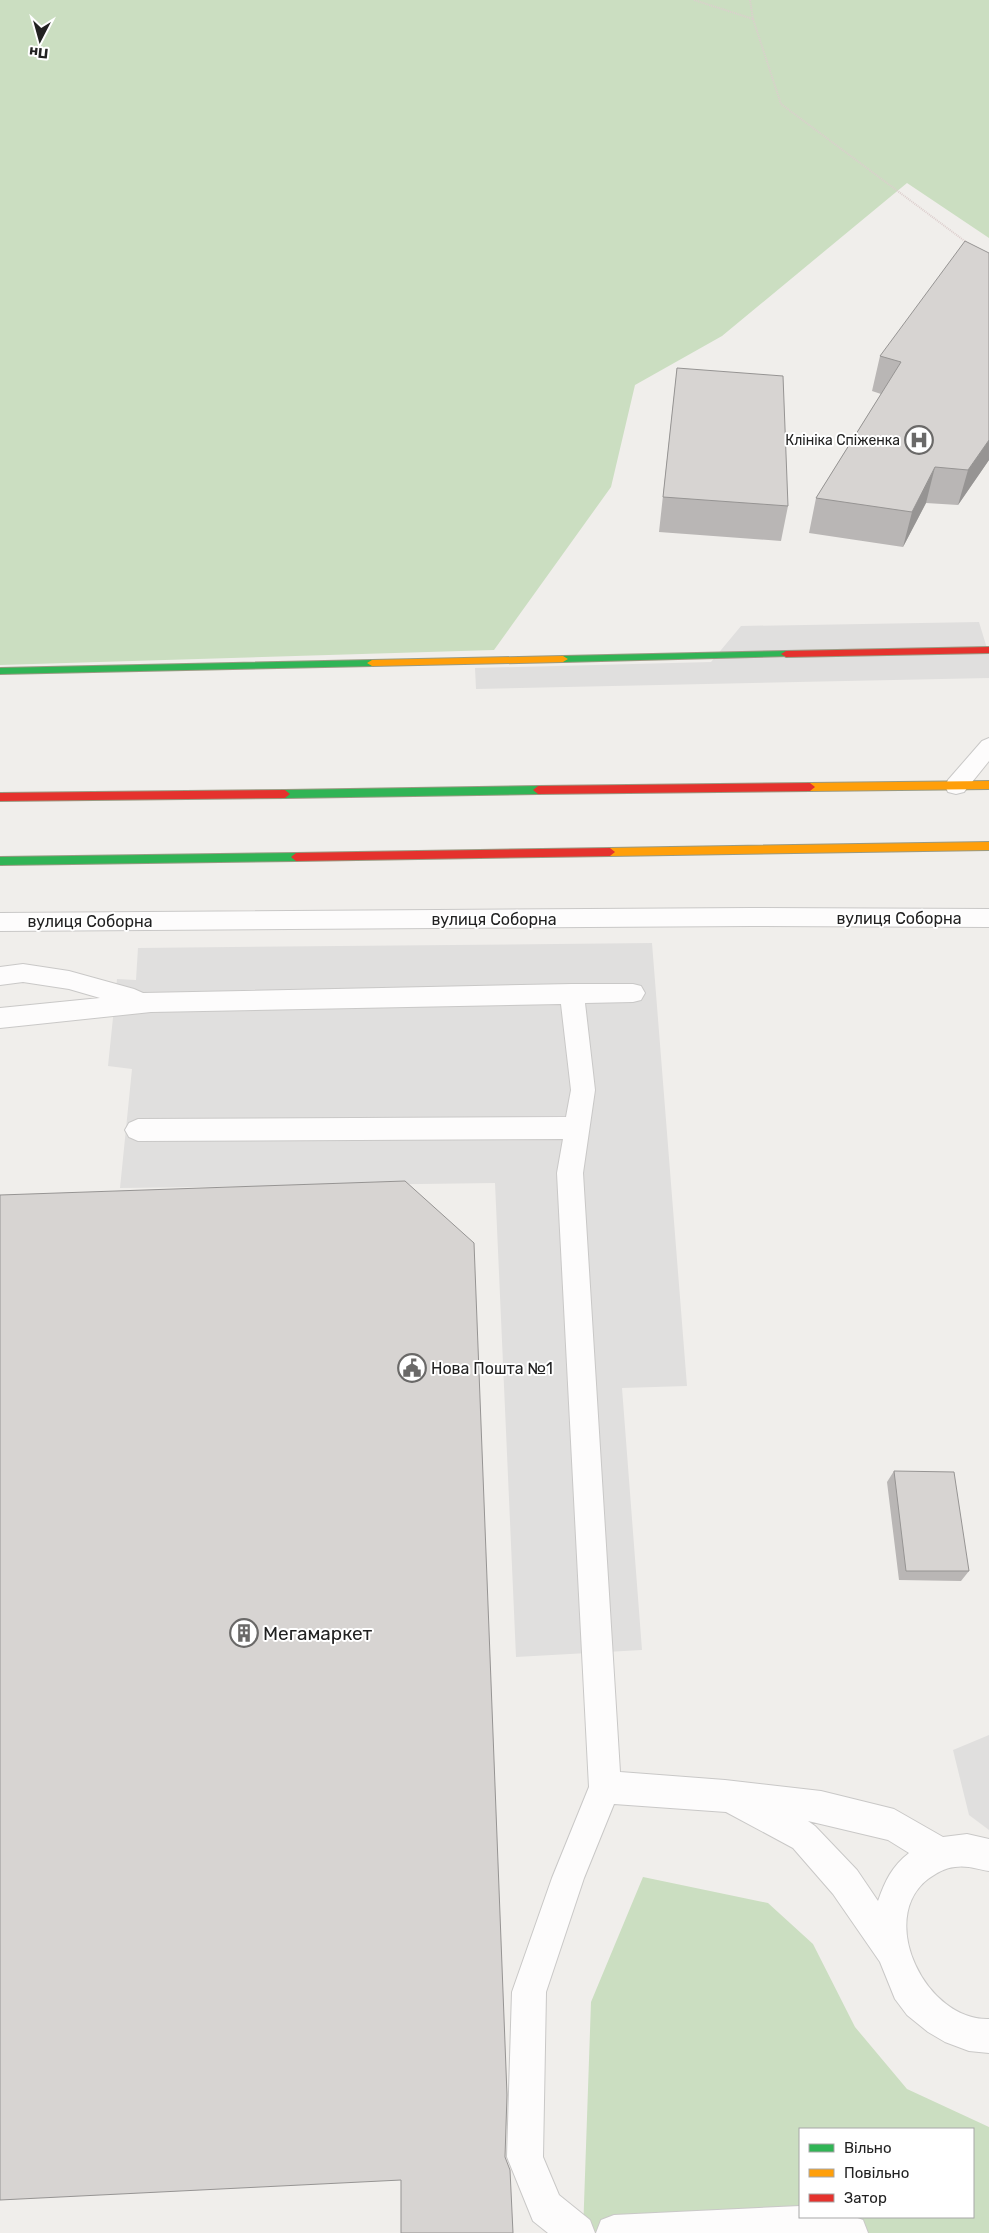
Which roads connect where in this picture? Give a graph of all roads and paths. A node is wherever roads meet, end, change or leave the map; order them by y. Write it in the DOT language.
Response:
graph roads {
  1 [pos="694,0"];
  2 [pos="750,0"];
  3 [pos="753,19"];
  4 [pos="973,247"];
  5 [pos="989,650"];
  6 [pos="0,671"];
  7 [pos="989,746"];
  8 [pos="989,785"];
  9 [pos="956,786"];
  10 [pos="0,797"];
  11 [pos="989,846"];
  12 [pos="0,861"];
  13 [pos="989,918"];
  14 [pos="0,922"];
  15 [pos="0,976"];
  16 [pos="572,993"];
  17 [pos="633,993"];
  18 [pos="151,1002"];
  19 [pos="0,1018"];
  20 [pos="578,1128"];
  21 [pos="138,1130"];
  22 [pos="605,1787"];
  23 [pos="724,1796"];
  24 [pos="971,1848"];
  25 [pos="892,1951"];
  26 [pos="989,2036"];
  27 [pos="577,2233"];
  28 [pos="614,2233"];
  29 [pos="850,2233"];
  1 -- 3 [label="path"];
  2 -- 3 [label="path"];
  3 -- 4 [label="path"];
  5 -- 6 [label="main road"];
  7 -- 9 [label="lane"];
  8 -- 9 [label="main road"];
  9 -- 10 [label="main road"];
  11 -- 12 [label="main road"];
  13 -- 14 [label="lane, вулиця Соборна"];
  15 -- 18 [label="lane"];
  16 -- 17 [label="lane"];
  16 -- 18 [label="lane"];
  16 -- 20 [label="lane"];
  18 -- 19 [label="lane"];
  20 -- 21 [label="lane"];
  20 -- 22 [label="lane"];
  22 -- 23 [label="lane"];
  22 -- 27 [label="lane"];
  23 -- 24 [label="lane"];
  23 -- 25 [label="lane"];
  24 -- 25 [label="lane"];
  25 -- 26 [label="lane"];
  28 -- 29 [label="lane"];
}
